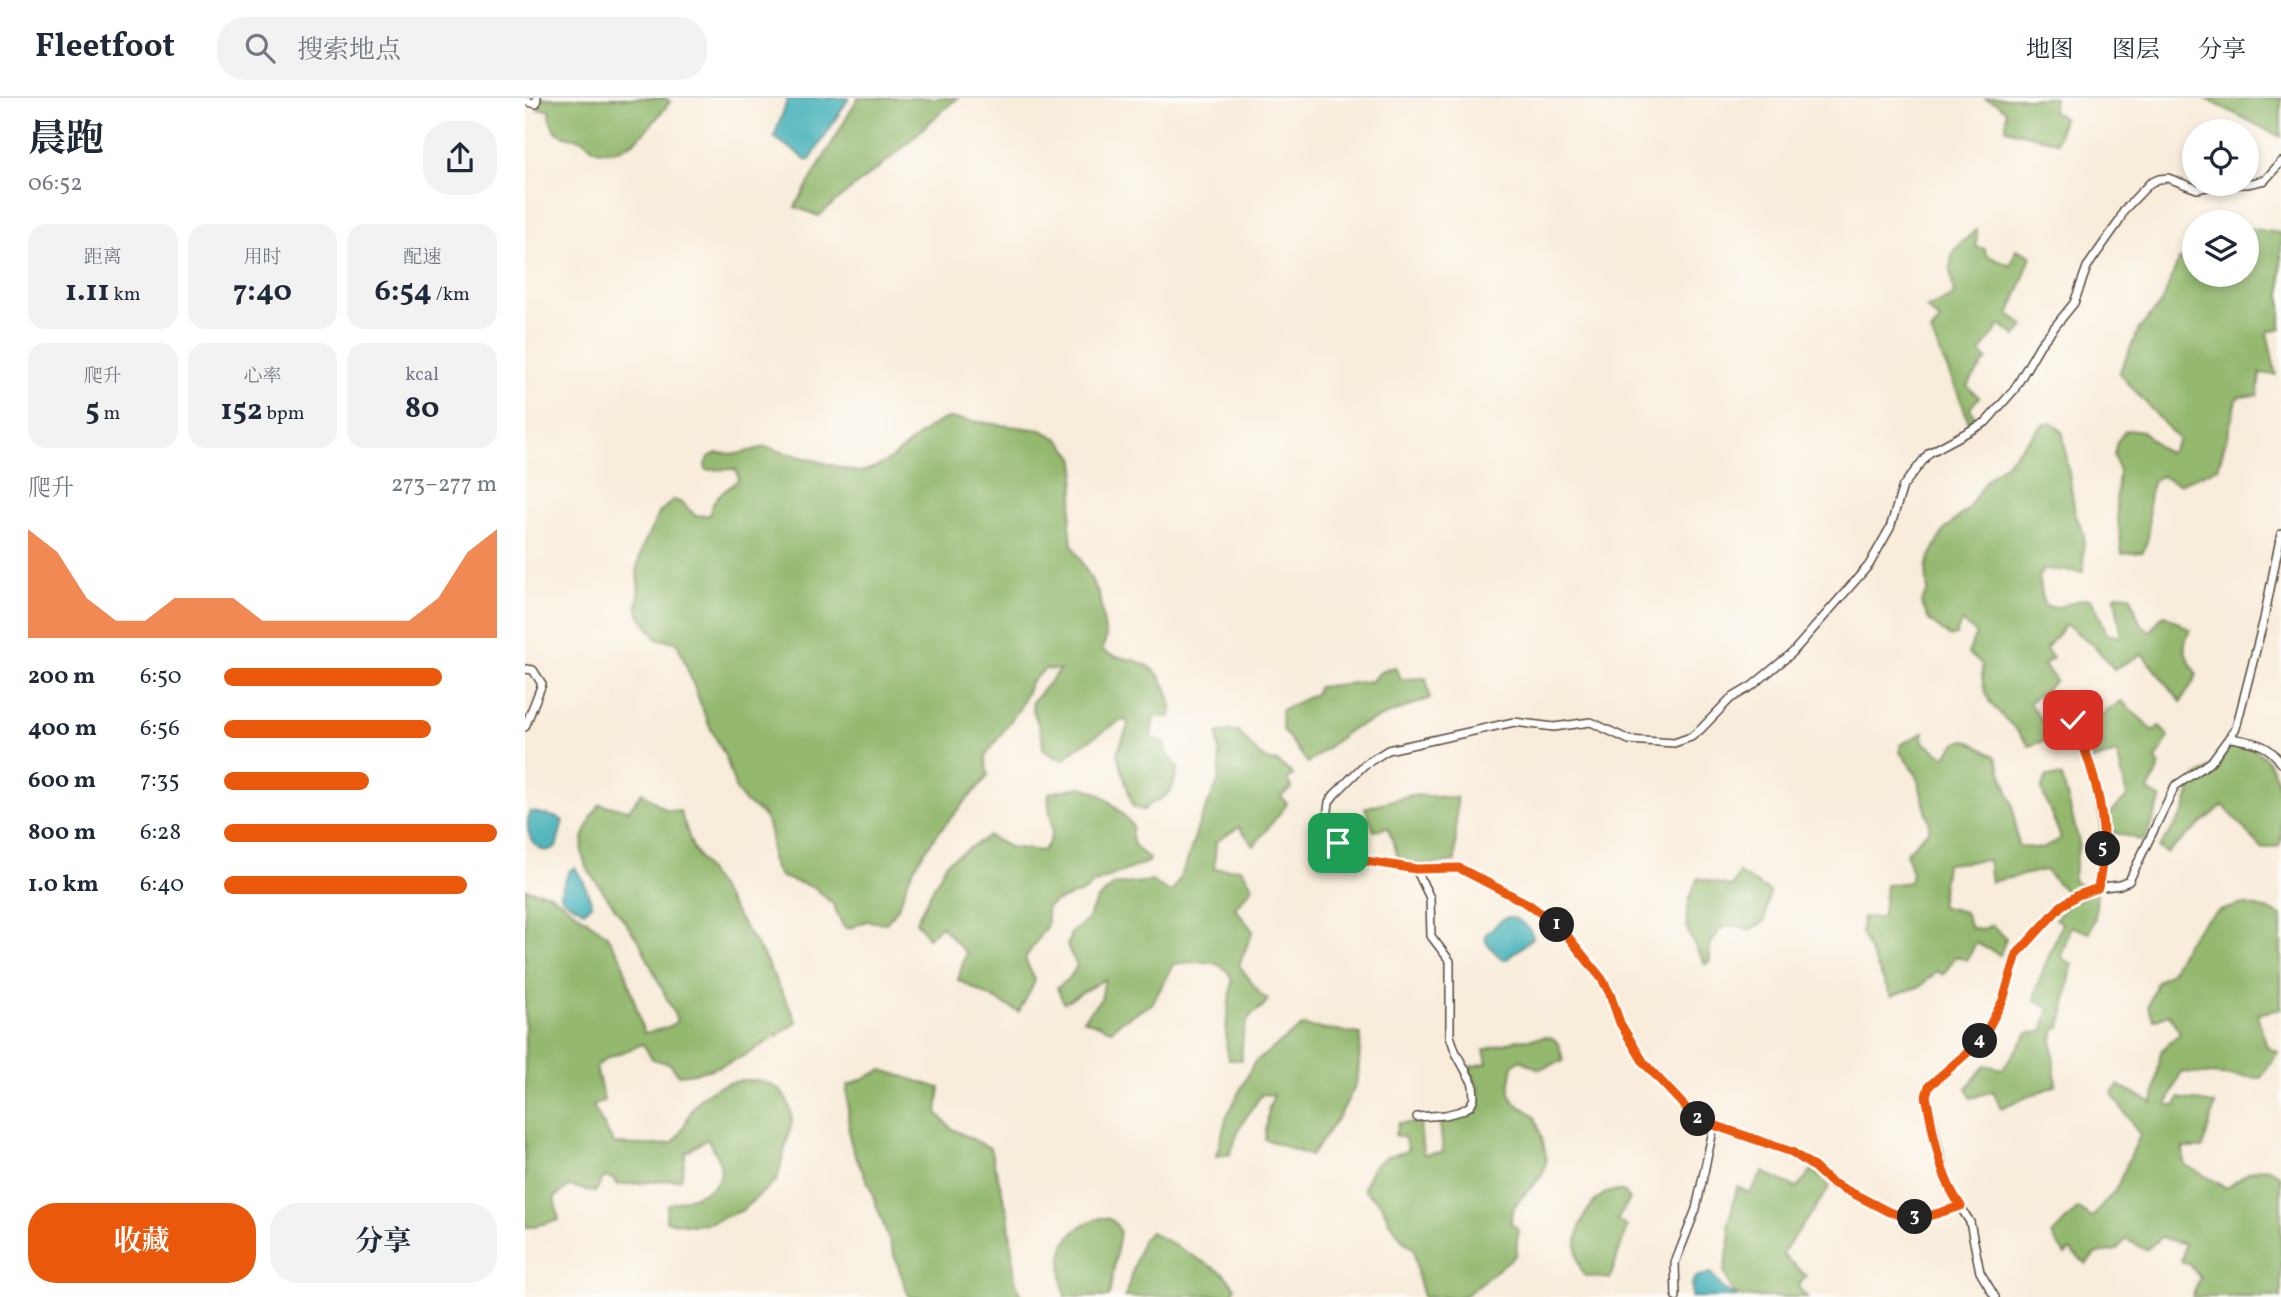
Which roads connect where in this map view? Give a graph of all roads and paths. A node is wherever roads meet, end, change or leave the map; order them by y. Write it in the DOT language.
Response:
graph roads {
  1 [pos="537,98"];
  2 [pos="525,101"];
  3 [pos="2280,165"];
  4 [pos="2182,183"];
  5 [pos="2259,183"];
  6 [pos="2281,534"];
  7 [pos="525,669"];
  8 [pos="2073,720"];
  9 [pos="525,727"];
  10 [pos="2231,738"];
  11 [pos="2281,763"];
  12 [pos="1416,869"];
  13 [pos="2098,888"];
  14 [pos="1417,1117"];
  15 [pos="1713,1126"];
  16 [pos="1961,1206"];
  17 [pos="1676,1297"];
  18 [pos="1995,1297"];
  1 -- 2 [label="street"];
  3 -- 5 [label="street"];
  4 -- 12 [label="street"];
  6 -- 10 [label="street"];
  7 -- 9 [label="street"];
  8 -- 13 [label="street"];
  10 -- 11 [label="street"];
  10 -- 13 [label="street"];
  12 -- 14 [label="street"];
  12 -- 15 [label="street"];
  13 -- 16 [label="street"];
  15 -- 16 [label="street"];
  15 -- 17 [label="street"];
  16 -- 18 [label="street"];
}
